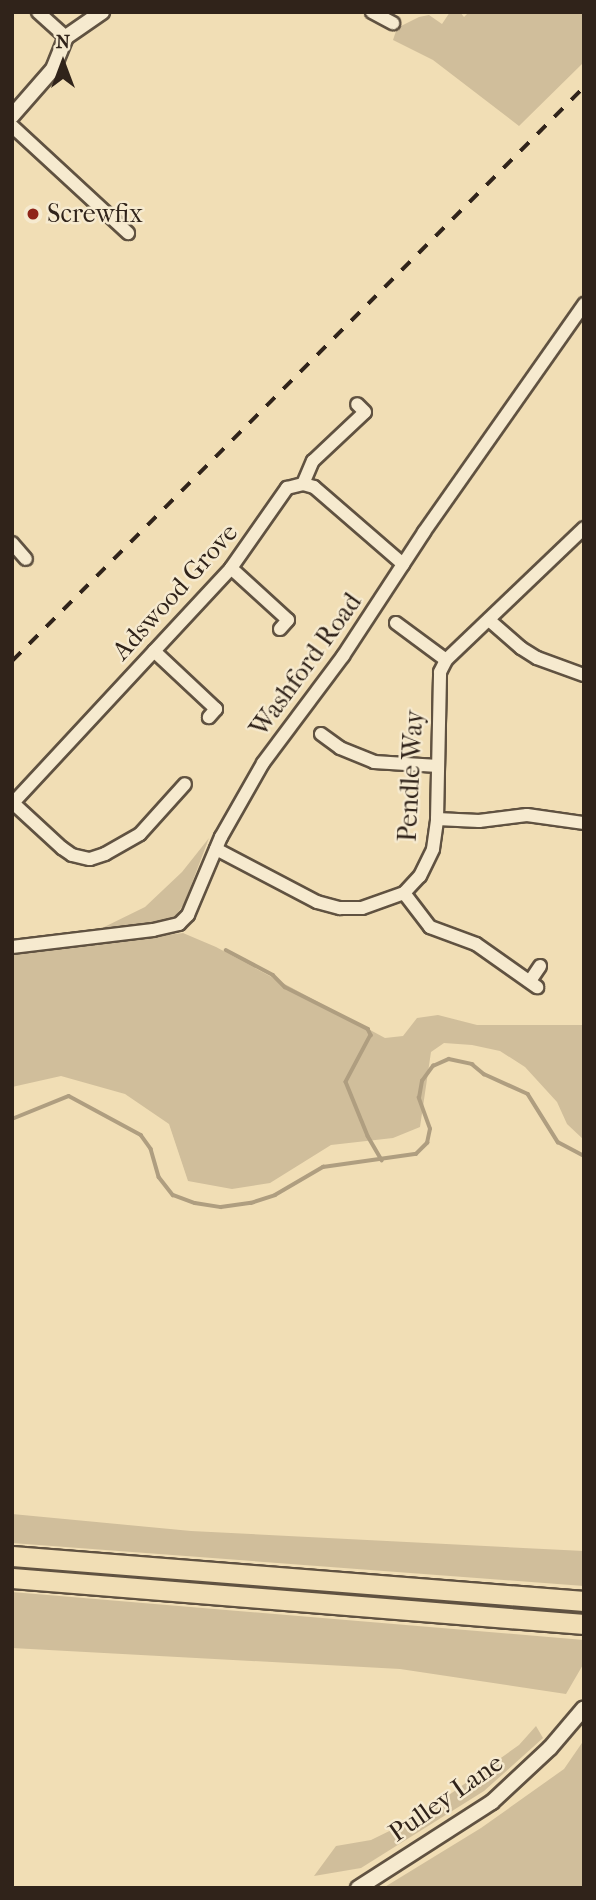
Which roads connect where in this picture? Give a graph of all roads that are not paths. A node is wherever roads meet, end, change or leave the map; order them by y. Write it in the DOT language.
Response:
graph roads {
  1 [pos="38,12"];
  2 [pos="102,12"];
  3 [pos="372,12"];
  4 [pos="393,23"];
  5 [pos="66,37"];
  6 [pos="12,116"];
  7 [pos="12,126"];
  8 [pos="128,233"];
  9 [pos="584,304"];
  10 [pos="365,411"];
  11 [pos="303,484"];
  12 [pos="584,528"];
  13 [pos="12,543"];
  14 [pos="26,559"];
  15 [pos="403,564"];
  16 [pos="232,568"];
  17 [pos="289,620"];
  18 [pos="489,620"];
  19 [pos="396,623"];
  20 [pos="154,651"];
  21 [pos="446,660"];
  22 [pos="584,675"];
  23 [pos="217,709"];
  24 [pos="321,734"];
  25 [pos="438,766"];
  26 [pos="182,792"];
  27 [pos="13,804"];
  28 [pos="437,819"];
  29 [pos="584,823"];
  30 [pos="216,849"];
  31 [pos="404,893"];
  32 [pos="12,947"];
  33 [pos="540,966"];
  34 [pos="12,1556"];
  35 [pos="12,1578"];
  36 [pos="584,1601"];
  37 [pos="584,1624"];
  38 [pos="584,1708"];
  39 [pos="358,1888"];
  1 -- 5 [label="street"];
  2 -- 5 [label="street"];
  3 -- 4 [label="street"];
  5 -- 6 [label="street"];
  7 -- 8 [label="street"];
  9 -- 15 [label="street, Washford Road"];
  10 -- 11 [label="street, Adswood Grove"];
  11 -- 15 [label="street"];
  11 -- 16 [label="street, Adswood Grove"];
  12 -- 18 [label="street"];
  13 -- 14 [label="street"];
  15 -- 30 [label="street, Washford Road"];
  16 -- 17 [label="street"];
  16 -- 20 [label="street, Adswood Grove"];
  18 -- 21 [label="street"];
  18 -- 22 [label="street"];
  19 -- 21 [label="street"];
  20 -- 23 [label="street"];
  20 -- 27 [label="street, Adswood Grove"];
  21 -- 25 [label="street, Pendle Way"];
  24 -- 25 [label="street"];
  25 -- 28 [label="street, Pendle Way"];
  26 -- 27 [label="street"];
  28 -- 29 [label="street"];
  28 -- 31 [label="street, Pendle Way"];
  30 -- 31 [label="street"];
  30 -- 32 [label="street, Washford Road"];
  31 -- 33 [label="street"];
  34 -- 36 [label="highway"];
  35 -- 37 [label="highway"];
  38 -- 39 [label="street, Pulley Lane"];
}
